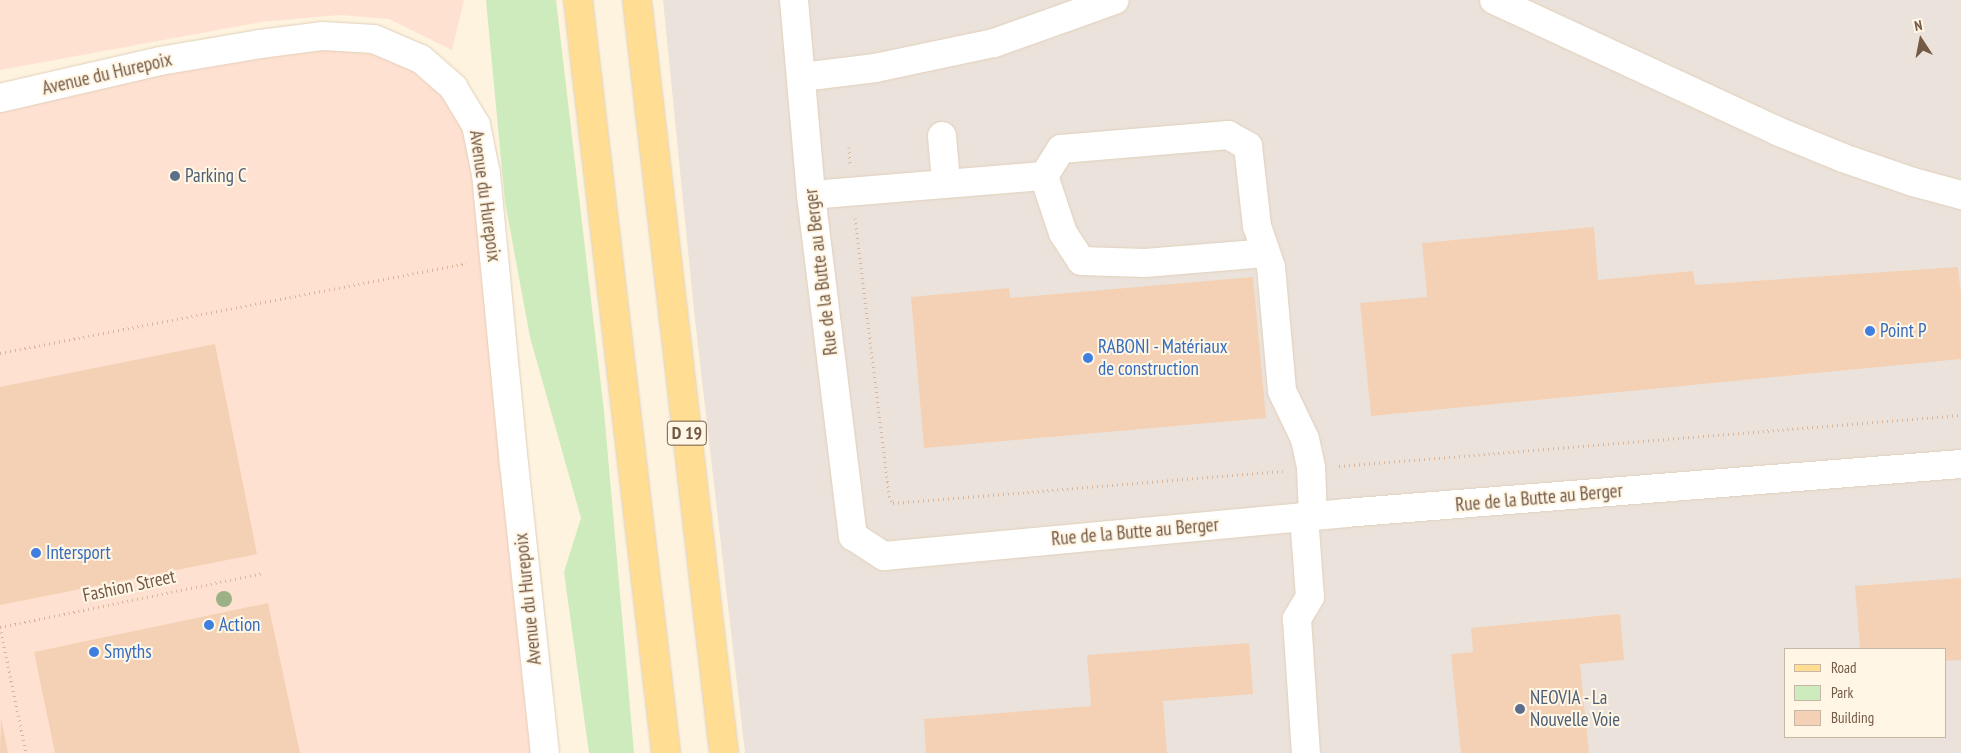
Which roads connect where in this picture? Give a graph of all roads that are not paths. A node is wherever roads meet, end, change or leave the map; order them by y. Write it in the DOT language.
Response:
graph roads {
  1 [pos="578,0"];
  2 [pos="637,0"];
  3 [pos="794,0"];
  4 [pos="1115,0"];
  5 [pos="1494,0"];
  6 [pos="802,77"];
  7 [pos="0,98"];
  8 [pos="942,136"];
  9 [pos="1044,176"];
  10 [pos="946,182"];
  11 [pos="811,195"];
  12 [pos="1961,195"];
  13 [pos="1266,253"];
  14 [pos="1961,464"];
  15 [pos="1309,516"];
  16 [pos="545,753"];
  17 [pos="666,753"];
  18 [pos="724,753"];
  19 [pos="1306,753"];
  1 -- 17 [label="main road"];
  2 -- 18 [label="main road, D 19"];
  3 -- 6 [label="street, Rue de la Butte au Berger"];
  4 -- 6 [label="street"];
  5 -- 12 [label="street"];
  6 -- 11 [label="street, Rue de la Butte au Berger"];
  7 -- 16 [label="street, Avenue du Hurepoix"];
  8 -- 10 [label="street"];
  9 -- 10 [label="street"];
  9 -- 13 [label="street"];
  9 -- 13 [label="street"];
  10 -- 11 [label="street"];
  11 -- 15 [label="street, Rue de la Butte au Berger"];
  13 -- 15 [label="street"];
  14 -- 15 [label="street, Rue de la Butte au Berger"];
  15 -- 19 [label="street"];
}
